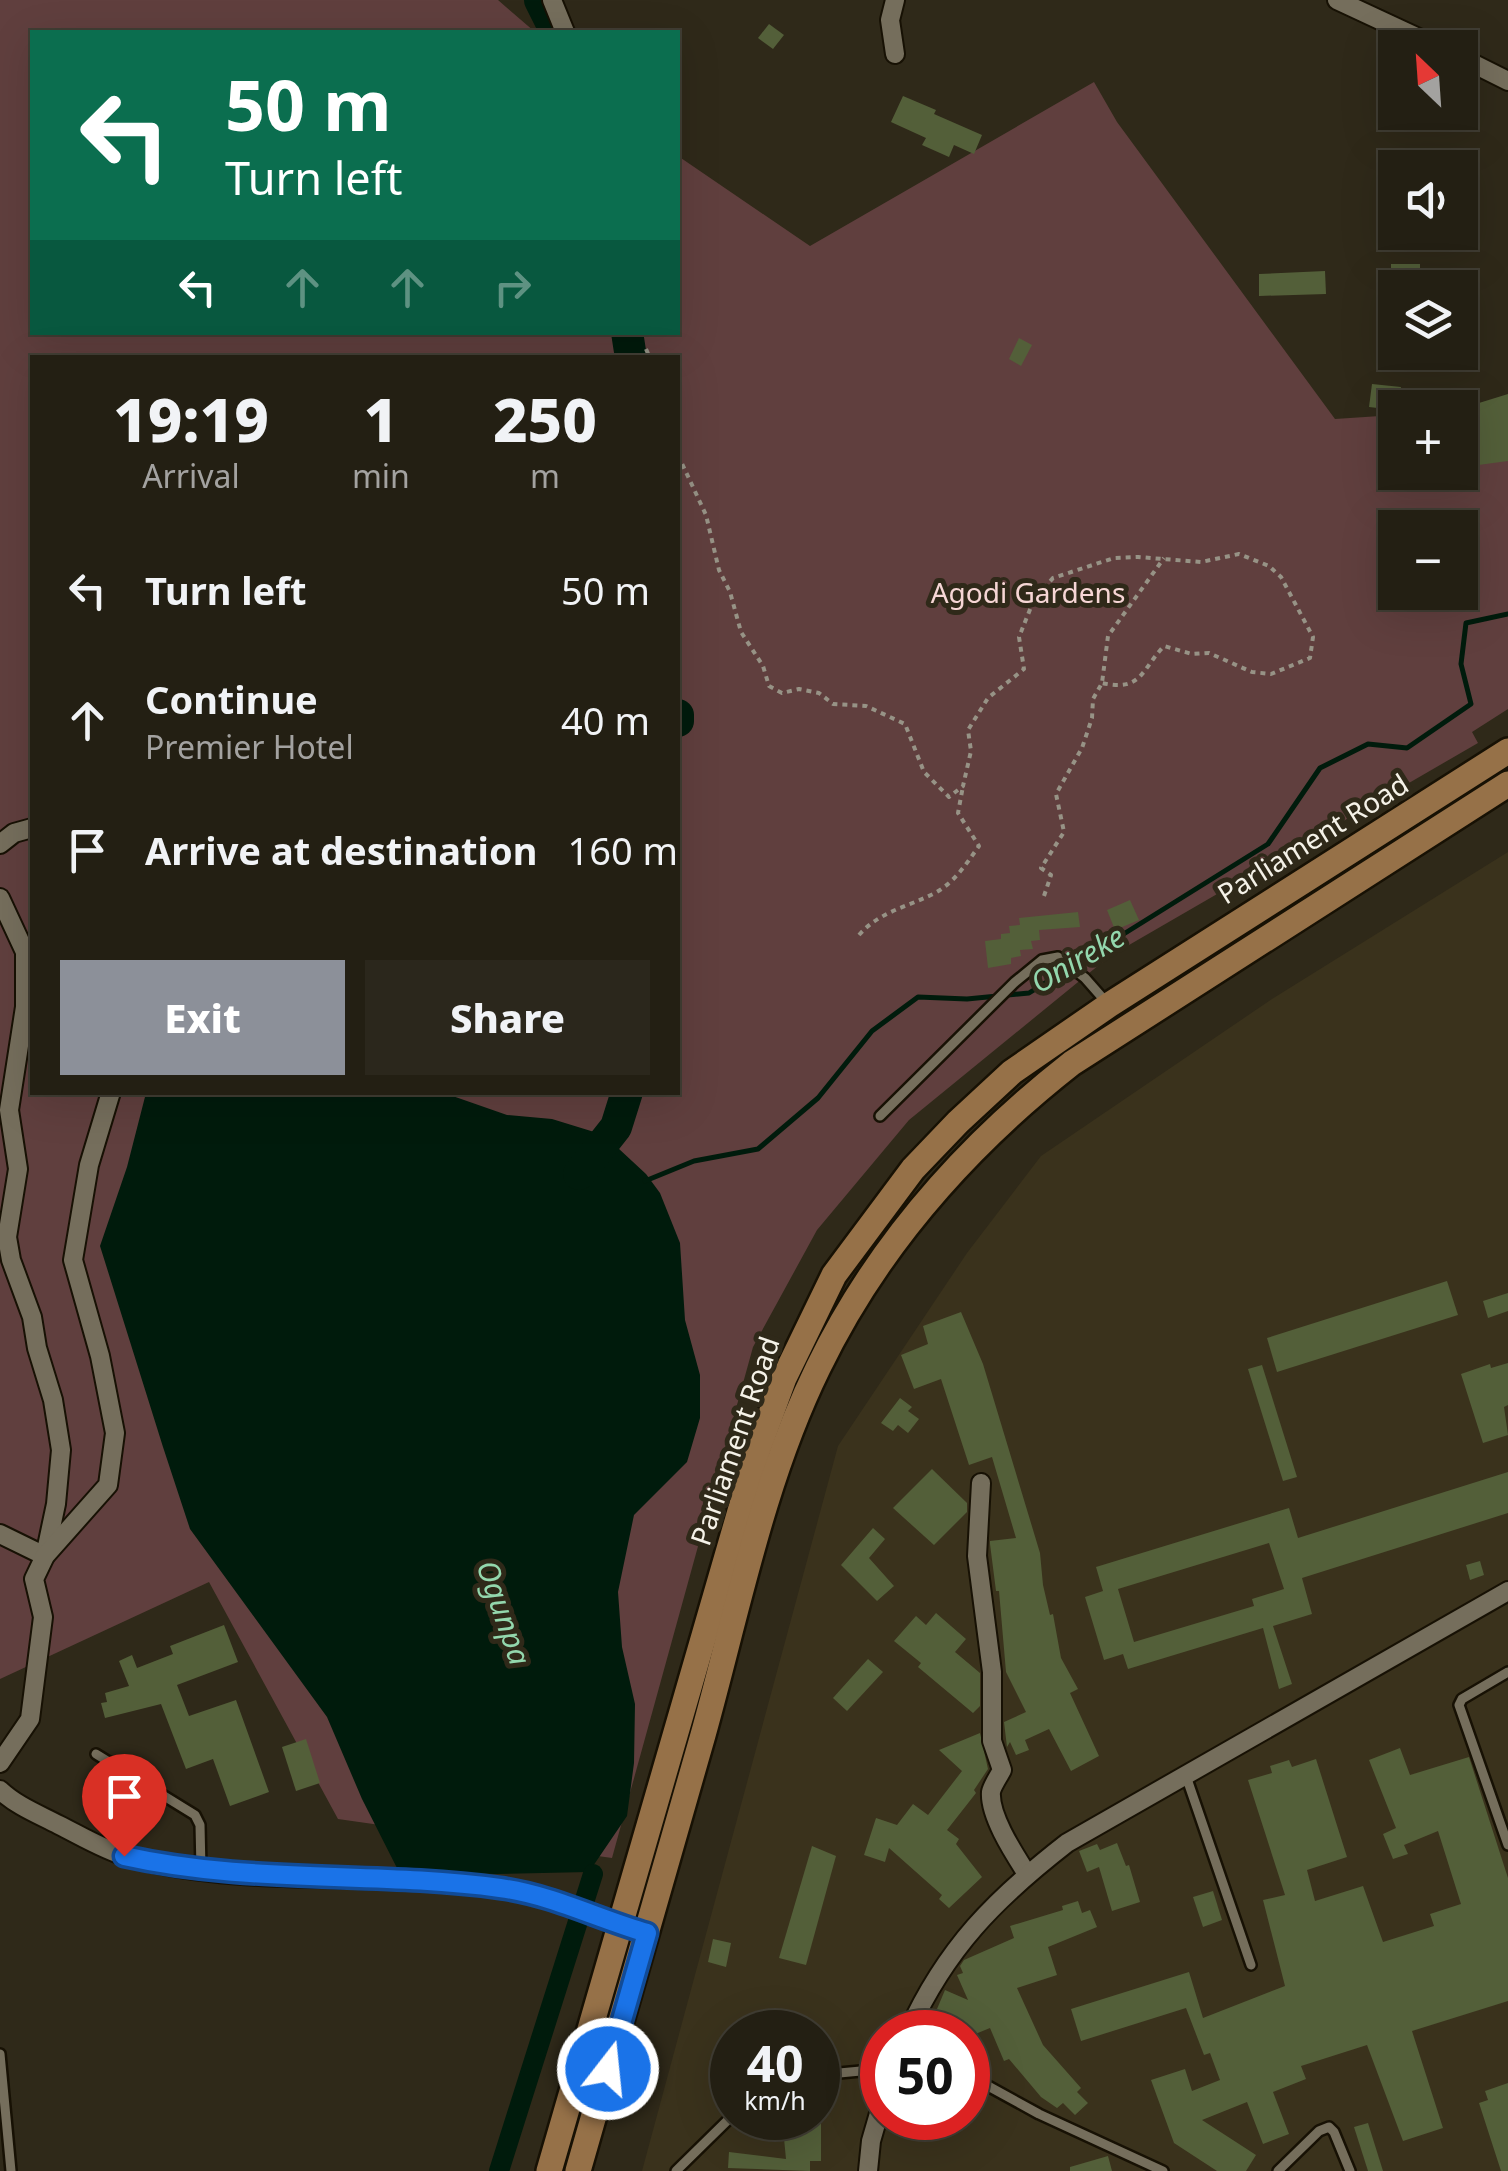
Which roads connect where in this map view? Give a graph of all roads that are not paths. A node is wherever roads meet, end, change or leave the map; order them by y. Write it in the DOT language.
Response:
graph roads {
  1 [pos="552,0"];
  2 [pos="895,0"];
  3 [pos="1337,0"];
  4 [pos="564,30"];
  5 [pos="1401,30"];
  6 [pos="895,54"];
  7 [pos="1478,66"];
  8 [pos="1508,81"];
  9 [pos="1508,751"];
  10 [pos="1508,784"];
  11 [pos="30,829"];
  12 [pos="0,844"];
  13 [pos="0,898"];
  14 [pos="1109,1005"];
  15 [pos="110,1095"];
  16 [pos="880,1116"];
  17 [pos="981,1483"];
  18 [pos="0,1534"];
  19 [pos="46,1556"];
  20 [pos="1508,1591"];
  21 [pos="1508,1672"];
  22 [pos="96,1754"];
  23 [pos="0,1763"];
  24 [pos="1185,1773"];
  25 [pos="4,1802"];
  26 [pos="1508,1845"];
  27 [pos="200,1869"];
  28 [pos="1027,1874"];
  29 [pos="620,1925"];
  30 [pos="647,1933"];
  31 [pos="1251,1965"];
  32 [pos="918,2010"];
  33 [pos="0,2054"];
  34 [pos="990,2087"];
  35 [pos="710,2138"];
  36 [pos="872,2140"];
  37 [pos="12,2171"];
  38 [pos="549,2171"];
  39 [pos="578,2171"];
  40 [pos="676,2171"];
  41 [pos="868,2171"];
  42 [pos="1163,2171"];
  43 [pos="1278,2171"];
  44 [pos="1350,2171"];
  1 -- 4 [label="street"];
  2 -- 6 [label="street"];
  3 -- 5 [label="street"];
  7 -- 8 [label="street"];
  9 -- 14 [label="main road, Parliament Road"];
  10 -- 30 [label="main road, Parliament Road"];
  11 -- 12 [label="street"];
  13 -- 19 [label="street"];
  14 -- 16 [label="lane"];
  14 -- 29 [label="main road, Parliament Road"];
  15 -- 19 [label="street"];
  17 -- 28 [label="street"];
  18 -- 19 [label="street"];
  19 -- 23 [label="street"];
  20 -- 24 [label="street"];
  21 -- 26 [label="lane"];
  22 -- 27 [label="lane"];
  24 -- 28 [label="street"];
  24 -- 31 [label="lane"];
  25 -- 27 [label="street"];
  27 -- 29 [label="street"];
  28 -- 32 [label="street"];
  29 -- 30 [label="street"];
  29 -- 38 [label="main road, Parliament Road"];
  30 -- 39 [label="main road, Parliament Road"];
  33 -- 37 [label="lane"];
  34 -- 42 [label="lane"];
  35 -- 40 [label="lane"];
  36 -- 41 [label="street"];
  43 -- 44 [label="lane"];
}
